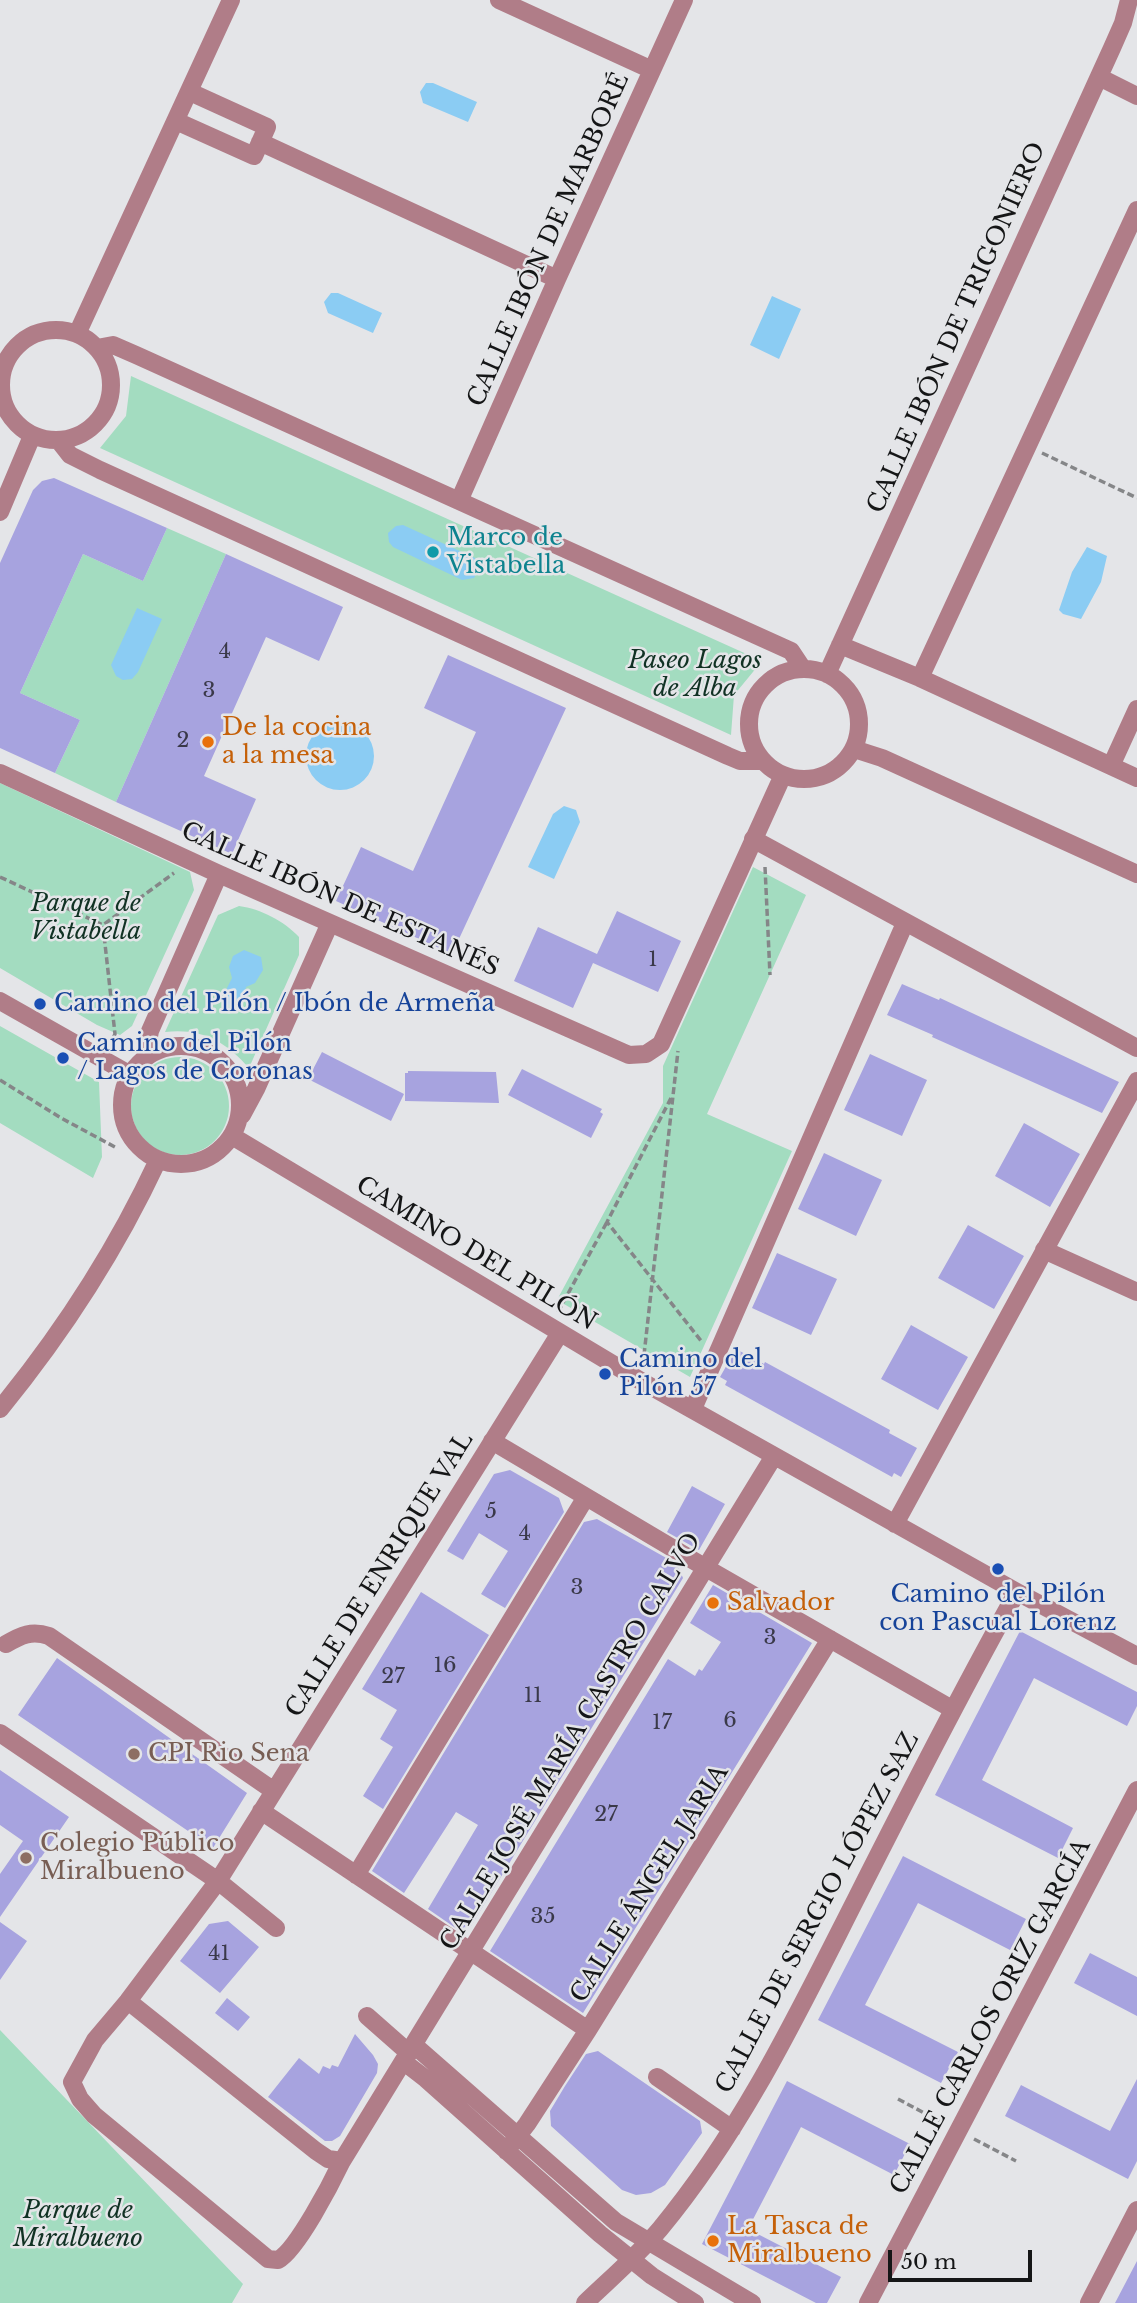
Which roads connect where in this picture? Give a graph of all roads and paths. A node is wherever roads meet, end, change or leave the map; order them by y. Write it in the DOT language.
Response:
graph roads {
  1 [pos="231,0"];
  2 [pos="499,0"];
  3 [pos="684,0"];
  4 [pos="1129,0"];
  5 [pos="652,69"];
  6 [pos="1099,77"];
  7 [pos="190,92"];
  8 [pos="1137,96"];
  9 [pos="176,121"];
  10 [pos="260,142"];
  11 [pos="1137,210"];
  12 [pos="557,279"];
  13 [pos="77,334"];
  14 [pos="97,348"];
  15 [pos="2,363"];
  16 [pos="32,436"];
  17 [pos="59,441"];
  18 [pos="1027,446"];
  19 [pos="1137,498"];
  20 [pos="459,501"];
  21 [pos="0,512"];
  22 [pos="840,645"];
  23 [pos="803,669"];
  24 [pos="827,674"];
  25 [pos="920,678"];
  26 [pos="1137,709"];
  27 [pos="854,748"];
  28 [pos="763,761"];
  29 [pos="1111,766"];
  30 [pos="0,773"];
  31 [pos="783,775"];
  32 [pos="1137,778"];
  33 [pos="753,839"];
  34 [pos="163,866"];
  35 [pos="759,870"];
  36 [pos="219,874"];
  37 [pos="1137,874"];
  38 [pos="0,877"];
  39 [pos="330,923"];
  40 [pos="905,923"];
  41 [pos="103,925"];
  42 [pos="769,975"];
  43 [pos="0,1001"];
  44 [pos="680,1039"];
  45 [pos="1137,1048"];
  46 [pos="145,1057"];
  47 [pos="102,1060"];
  48 [pos="130,1074"];
  49 [pos="0,1080"];
  50 [pos="1137,1081"];
  51 [pos="674,1093"];
  52 [pos="239,1117"];
  53 [pos="232,1136"];
  54 [pos="115,1147"];
  55 [pos="158,1160"];
  56 [pos="607,1222"];
  57 [pos="1044,1250"];
  58 [pos="653,1281"];
  59 [pos="1137,1292"];
  60 [pos="555,1330"];
  61 [pos="644,1355"];
  62 [pos="715,1357"];
  63 [pos="0,1409"];
  64 [pos="692,1409"];
  65 [pos="492,1441"];
  66 [pos="774,1456"];
  67 [pos="586,1497"];
  68 [pos="895,1524"];
  69 [pos="705,1568"];
  70 [pos="1017,1592"];
  71 [pos="830,1639"];
  72 [pos="6,1644"];
  73 [pos="1137,1656"];
  74 [pos="952,1710"];
  75 [pos="0,1733"];
  76 [pos="1137,1790"];
  77 [pos="274,1791"];
  78 [pos="261,1811"];
  79 [pos="356,1875"];
  80 [pos="218,1881"];
  81 [pos="276,1928"];
  82 [pos="471,1952"];
  83 [pos="128,2001"];
  84 [pos="368,2015"];
  85 [pos="588,2030"];
  86 [pos="409,2054"];
  87 [pos="657,2077"];
  88 [pos="72,2082"];
  89 [pos="732,2129"];
  90 [pos="518,2137"];
  91 [pos="506,2151"];
  92 [pos="342,2161"];
  93 [pos="1135,2218"];
  94 [pos="649,2241"];
  95 [pos="631,2259"];
  96 [pos="584,2303"];
  97 [pos="695,2303"];
  98 [pos="752,2303"];
  99 [pos="868,2303"];
  100 [pos="1089,2303"];
  1 -- 7 [label="street"];
  2 -- 5 [label="street"];
  3 -- 5 [label="street, CALLE IBÓN DE MARBORÉ"];
  4 -- 6 [label="street, CALLE IBÓN DE TRIGONIERO"];
  5 -- 12 [label="street, CALLE IBÓN DE MARBORÉ"];
  6 -- 8 [label="street"];
  6 -- 22 [label="street, CALLE IBÓN DE TRIGONIERO"];
  7 -- 9 [label="street"];
  7 -- 10 [label="street"];
  9 -- 10 [label="street"];
  9 -- 13 [label="street"];
  10 -- 12 [label="street"];
  11 -- 18 [label="street"];
  12 -- 20 [label="street, CALLE IBÓN DE MARBORÉ"];
  13 -- 14 [label="street"];
  13 -- 15 [label="street"];
  14 -- 17 [label="street"];
  14 -- 20 [label="street"];
  15 -- 16 [label="street"];
  16 -- 17 [label="street"];
  16 -- 21 [label="street"];
  17 -- 28 [label="street"];
  18 -- 19 [label="path"];
  18 -- 25 [label="street"];
  20 -- 23 [label="street"];
  22 -- 24 [label="street, CALLE IBÓN DE TRIGONIERO"];
  22 -- 25 [label="street"];
  23 -- 24 [label="street"];
  23 -- 28 [label="street"];
  24 -- 27 [label="street"];
  25 -- 29 [label="street"];
  26 -- 29 [label="street"];
  27 -- 31 [label="street"];
  27 -- 37 [label="street"];
  28 -- 31 [label="street"];
  29 -- 32 [label="street"];
  30 -- 36 [label="street, CALLE IBÓN DE ESTANÉS"];
  31 -- 33 [label="street"];
  33 -- 39 [label="street, CALLE IBÓN DE ESTANÉS"];
  33 -- 40 [label="street"];
  34 -- 41 [label="path"];
  35 -- 42 [label="path"];
  36 -- 39 [label="street, CALLE IBÓN DE ESTANÉS"];
  36 -- 46 [label="street"];
  38 -- 41 [label="path"];
  39 -- 52 [label="street"];
  40 -- 45 [label="street"];
  40 -- 62 [label="street"];
  41 -- 47 [label="path"];
  43 -- 47 [label="street"];
  44 -- 51 [label="path"];
  46 -- 48 [label="street"];
  46 -- 52 [label="street"];
  47 -- 48 [label="street"];
  48 -- 55 [label="street"];
  49 -- 54 [label="path"];
  50 -- 57 [label="street"];
  51 -- 56 [label="path"];
  51 -- 58 [label="path"];
  52 -- 53 [label="street"];
  53 -- 55 [label="street"];
  53 -- 60 [label="street, CAMINO DEL PILÓN"];
  55 -- 63 [label="street"];
  56 -- 58 [label="path"];
  56 -- 60 [label="path"];
  57 -- 59 [label="street"];
  57 -- 68 [label="street"];
  58 -- 61 [label="path"];
  58 -- 62 [label="path"];
  60 -- 64 [label="street, CAMINO DEL PILÓN"];
  60 -- 65 [label="street, CALLE DE ENRIQUE VAL"];
  62 -- 64 [label="street"];
  64 -- 66 [label="street, CAMINO DEL PILÓN"];
  65 -- 67 [label="street"];
  65 -- 77 [label="street, CALLE DE ENRIQUE VAL"];
  66 -- 68 [label="street, CAMINO DEL PILÓN"];
  66 -- 69 [label="street, CALLE JOSÉ MARÍA CASTRO CALVO"];
  67 -- 69 [label="street"];
  67 -- 79 [label="street"];
  68 -- 70 [label="street, CAMINO DEL PILÓN"];
  69 -- 71 [label="street"];
  69 -- 82 [label="street, CALLE JOSÉ MARÍA CASTRO CALVO"];
  70 -- 73 [label="street, CAMINO DEL PILÓN"];
  70 -- 74 [label="street, CALLE DE SERGIO LÓPEZ SAZ"];
  71 -- 74 [label="street"];
  71 -- 85 [label="street, CALLE ÁNGEL JARIA"];
  72 -- 77 [label="street"];
  74 -- 89 [label="street, CALLE DE SERGIO LÓPEZ SAZ"];
  75 -- 80 [label="street"];
  76 -- 99 [label="street, CALLE CARLOS ORIZ GARCÍA"];
  77 -- 78 [label="street, CALLE DE ENRIQUE VAL"];
  78 -- 79 [label="street"];
  78 -- 80 [label="street, CALLE DE ENRIQUE VAL"];
  79 -- 82 [label="street"];
  80 -- 81 [label="street"];
  80 -- 83 [label="street, CALLE DE ENRIQUE VAL"];
  82 -- 85 [label="street"];
  82 -- 86 [label="street, CALLE JOSÉ MARÍA CASTRO CALVO"];
  83 -- 88 [label="street, CALLE DE ENRIQUE VAL"];
  83 -- 92 [label="street"];
  84 -- 86 [label="street"];
  85 -- 90 [label="street, CALLE ÁNGEL JARIA"];
  86 -- 90 [label="street"];
  86 -- 91 [label="street"];
  86 -- 92 [label="street, CALLE JOSÉ MARÍA CASTRO CALVO"];
  87 -- 89 [label="street"];
  88 -- 92 [label="street, CALLE JOSÉ MARÍA CASTRO CALVO"];
  89 -- 94 [label="street, CALLE DE SERGIO LÓPEZ SAZ"];
  90 -- 91 [label="street, CALLE ÁNGEL JARIA"];
  90 -- 94 [label="street"];
  91 -- 95 [label="street"];
  93 -- 100 [label="street"];
  94 -- 95 [label="street, CALLE DE SERGIO LÓPEZ SAZ"];
  94 -- 98 [label="street"];
  95 -- 96 [label="street, CALLE DE SERGIO LÓPEZ SAZ"];
  95 -- 97 [label="street"];
}
